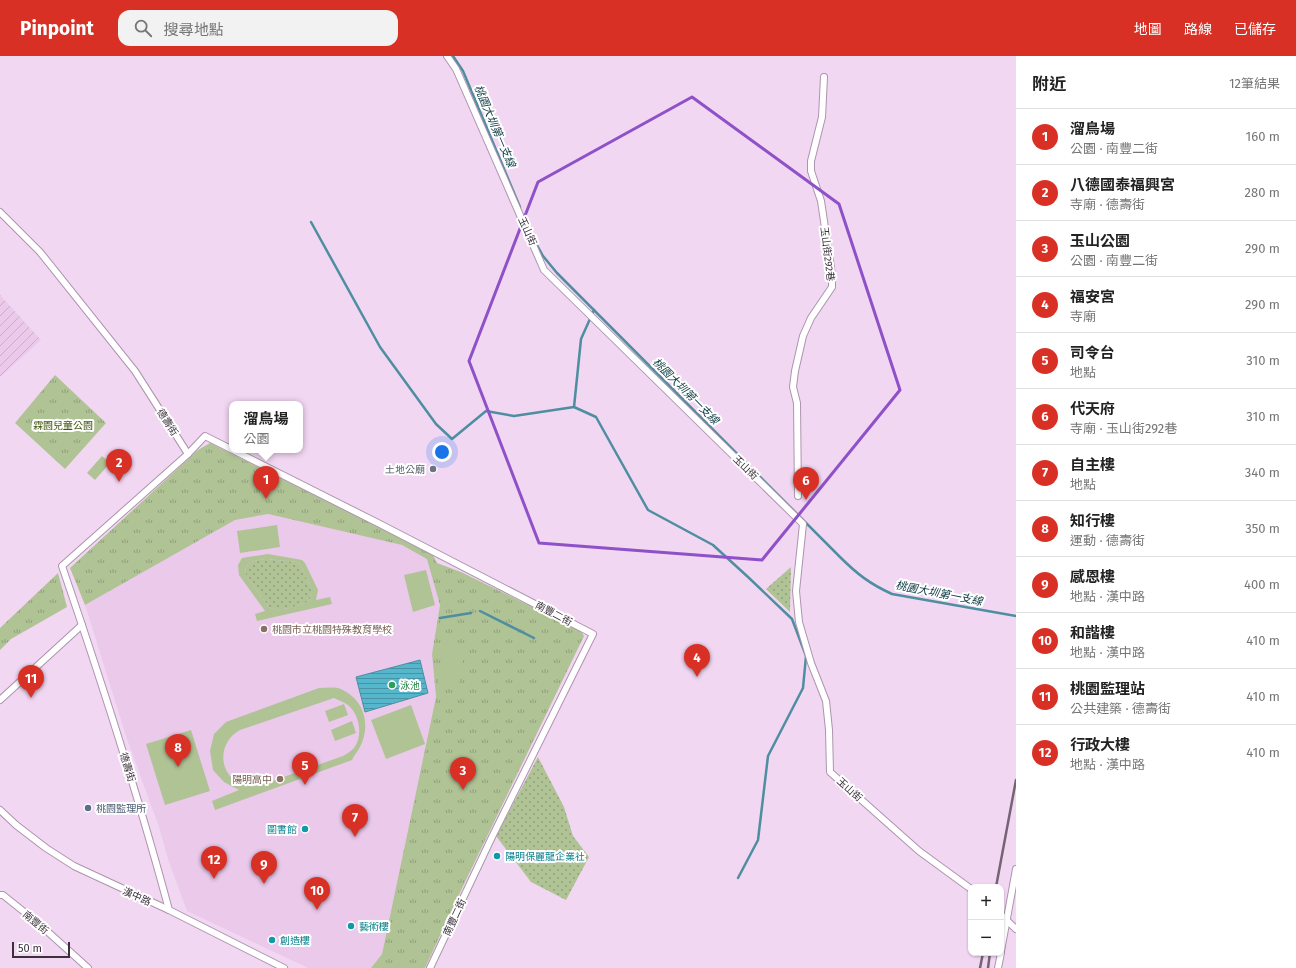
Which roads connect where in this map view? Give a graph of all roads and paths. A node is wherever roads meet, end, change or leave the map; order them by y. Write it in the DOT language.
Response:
graph roads {
  1 [pos="447,56"];
  2 [pos="824,77"];
  3 [pos="0,212"];
  4 [pos="229,448"];
  5 [pos="238,453"];
  6 [pos="188,454"];
  7 [pos="798,496"];
  8 [pos="82,625"];
  9 [pos="0,700"];
  10 [pos="0,810"];
  11 [pos="1016,869"];
  12 [pos="968,887"];
  13 [pos="0,895"];
  14 [pos="169,910"];
  15 [pos="1006,920"];
  16 [pos="1016,929"];
  17 [pos="1004,933"];
  18 [pos="1000,956"];
  19 [pos="88,968"];
  20 [pos="284,968"];
  21 [pos="430,968"];
  22 [pos="998,968"];
  1 -- 12 [label="street, 玉山街"];
  2 -- 7 [label="street, 玉山街292巷"];
  3 -- 6 [label="street, 德壽街"];
  4 -- 6 [label="street, 南豐二街"];
  5 -- 21 [label="street, 南豐二街"];
  6 -- 8 [label="street, 德壽街"];
  8 -- 9 [label="street"];
  8 -- 14 [label="street, 德壽街"];
  10 -- 14 [label="street, 漢中路"];
  11 -- 15 [label="street"];
  13 -- 19 [label="street, 南豐街"];
  14 -- 20 [label="street, 漢中路"];
  15 -- 16 [label="street"];
  15 -- 17 [label="street"];
  18 -- 22 [label="street"];
}
